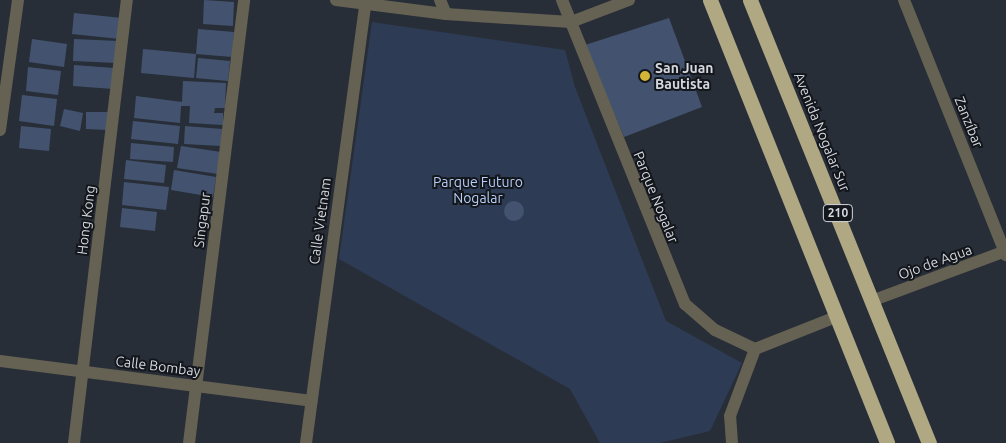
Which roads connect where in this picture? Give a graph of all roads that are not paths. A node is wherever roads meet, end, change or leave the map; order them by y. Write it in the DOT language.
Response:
graph roads {
  1 [pos="18,0"];
  2 [pos="127,0"];
  3 [pos="244,0"];
  4 [pos="336,0"];
  5 [pos="440,0"];
  6 [pos="562,0"];
  7 [pos="629,0"];
  8 [pos="710,0"];
  9 [pos="750,0"];
  10 [pos="904,0"];
  11 [pos="365,4"];
  12 [pos="446,14"];
  13 [pos="571,22"];
  14 [pos="0,130"];
  15 [pos="1006,253"];
  16 [pos="874,300"];
  17 [pos="836,317"];
  18 [pos="755,349"];
  19 [pos="0,361"];
  20 [pos="83,372"];
  21 [pos="196,386"];
  22 [pos="311,401"];
  23 [pos="874,412"];
  24 [pos="924,428"];
  25 [pos="74,443"];
  26 [pos="189,443"];
  27 [pos="306,443"];
  28 [pos="732,443"];
  29 [pos="877,443"];
  30 [pos="887,443"];
  31 [pos="929,443"];
  32 [pos="935,443"];
  1 -- 14 [label="street"];
  2 -- 20 [label="street, Hong Kong"];
  3 -- 21 [label="street, Singapur"];
  4 -- 11 [label="street"];
  5 -- 12 [label="street"];
  6 -- 13 [label="street, Parque Nogalar"];
  7 -- 13 [label="street"];
  8 -- 17 [label="highway"];
  9 -- 16 [label="highway, Avenida Nogalar Sur / 210"];
  10 -- 15 [label="street, Zanzíbar"];
  11 -- 12 [label="street"];
  11 -- 22 [label="street, Calle Vietnam"];
  12 -- 13 [label="street"];
  13 -- 18 [label="street, Parque Nogalar"];
  15 -- 16 [label="street, Ojo de Agua"];
  16 -- 24 [label="highway, Avenida Nogalar Sur / 210"];
  17 -- 18 [label="street"];
  17 -- 23 [label="highway"];
  18 -- 28 [label="street"];
  19 -- 20 [label="street, Calle Bombay"];
  20 -- 21 [label="street, Calle Bombay"];
  20 -- 25 [label="street, Hong Kong"];
  21 -- 22 [label="street, Calle Bombay"];
  21 -- 26 [label="street, Singapur"];
  22 -- 27 [label="street, Calle Vietnam"];
  23 -- 29 [label="highway"];
  23 -- 30 [label="highway"];
  24 -- 31 [label="highway, Avenida Nogalar Sur / 210"];
  24 -- 32 [label="highway"];
}
